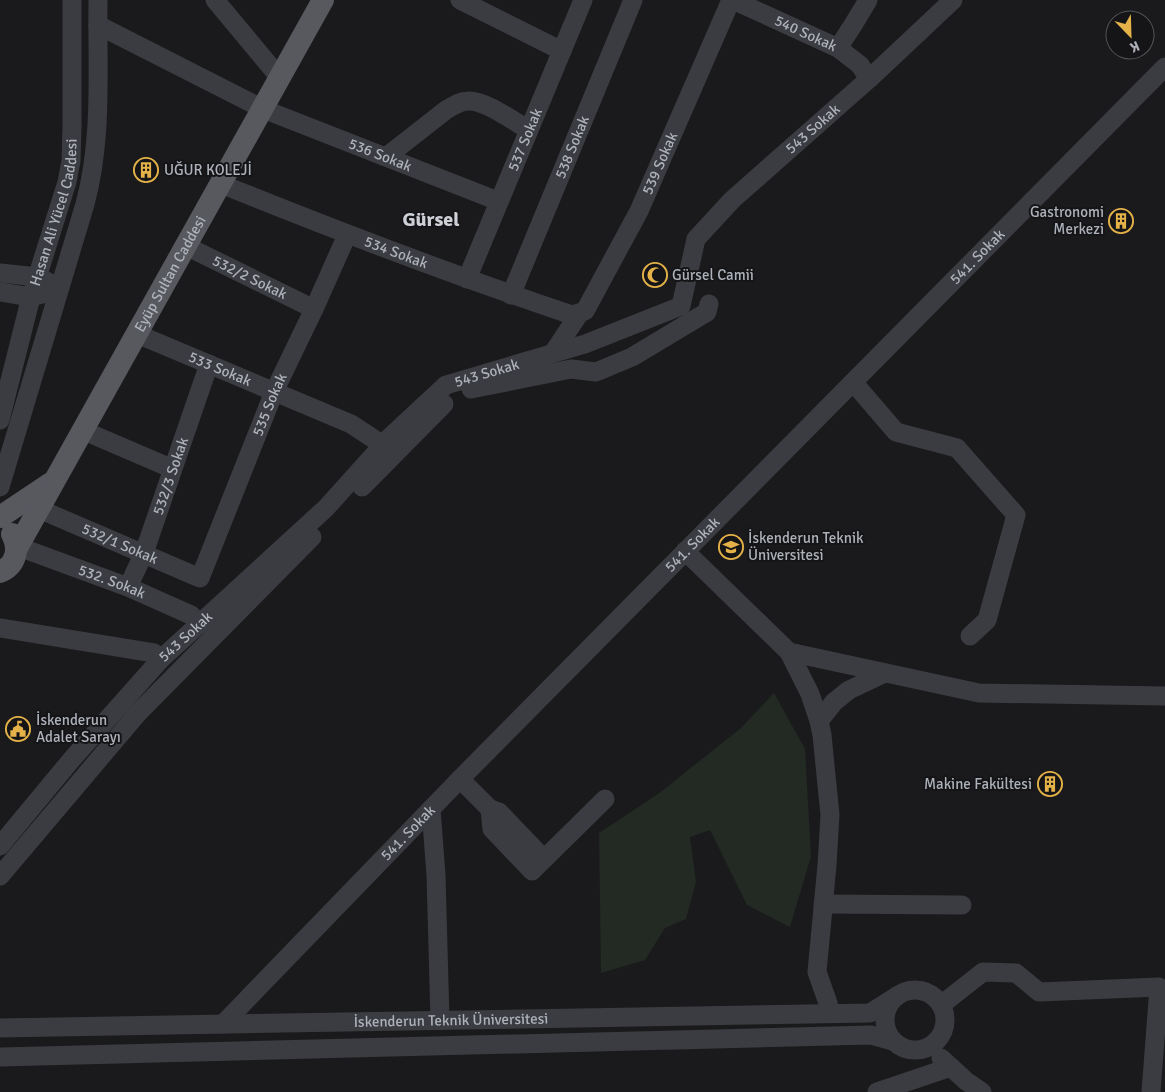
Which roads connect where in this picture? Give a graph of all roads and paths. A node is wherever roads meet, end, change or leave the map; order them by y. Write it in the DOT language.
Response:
graph roads {
  1 [pos="72,0"];
  2 [pos="98,0"];
  3 [pos="215,0"];
  4 [pos="323,0"];
  5 [pos="460,0"];
  6 [pos="583,0"];
  7 [pos="633,0"];
  8 [pos="732,0"];
  9 [pos="868,0"];
  10 [pos="953,0"];
  11 [pos="98,25"];
  12 [pos="838,48"];
  13 [pos="562,51"];
  14 [pos="1165,67"];
  15 [pos="280,78"];
  16 [pos="869,79"];
  17 [pos="263,109"];
  18 [pos="528,130"];
  19 [pos="386,157"];
  20 [pos="221,184"];
  21 [pos="498,201"];
  22 [pos="347,235"];
  23 [pos="186,246"];
  24 [pos="0,273"];
  25 [pos="38,278"];
  26 [pos="467,279"];
  27 [pos="60,288"];
  28 [pos="0,292"];
  29 [pos="511,295"];
  30 [pos="32,297"];
  31 [pos="709,304"];
  32 [pos="314,309"];
  33 [pos="576,315"];
  34 [pos="137,334"];
  35 [pos="553,353"];
  36 [pos="208,364"];
  37 [pos="853,382"];
  38 [pos="274,392"];
  39 [pos="0,420"];
  40 [pos="82,430"];
  41 [pos="383,445"];
  42 [pos="173,469"];
  43 [pos="54,481"];
  44 [pos="0,487"];
  45 [pos="39,509"];
  46 [pos="7,528"];
  47 [pos="685,551"];
  48 [pos="144,553"];
  49 [pos="2,573"];
  50 [pos="200,578"];
  51 [pos="128,587"];
  52 [pos="200,624"];
  53 [pos="0,628"];
  54 [pos="970,636"];
  55 [pos="789,652"];
  56 [pos="161,660"];
  57 [pos="885,673"];
  58 [pos="1165,696"];
  59 [pos="820,720"];
  60 [pos="460,779"];
  61 [pos="605,799"];
  62 [pos="430,809"];
  63 [pos="0,846"];
  64 [pos="0,876"];
  65 [pos="823,904"];
  66 [pos="962,905"];
  67 [pos="897,996"];
  68 [pos="941,1005"];
  69 [pos="830,1014"];
  70 [pos="440,1020"];
  71 [pos="223,1024"];
  72 [pos="0,1028"];
  73 [pos="893,1041"];
  74 [pos="930,1047"];
  75 [pos="0,1057"];
  76 [pos="951,1067"];
  77 [pos="877,1092"];
  78 [pos="982,1092"];
  79 [pos="1151,1092"];
  1 -- 25 [label="street, Hasan Ali Yücel Caddesi"];
  2 -- 11 [label="street"];
  3 -- 15 [label="street"];
  4 -- 15 [label="main road, Eyüp Sultan Caddesi"];
  5 -- 13 [label="street"];
  6 -- 13 [label="street, 537 Sokak"];
  7 -- 29 [label="street, 538 Sokak"];
  8 -- 12 [label="street, 540 Sokak"];
  8 -- 33 [label="street, 539 Sokak"];
  9 -- 12 [label="street"];
  10 -- 16 [label="street, 543 Sokak"];
  11 -- 17 [label="street, 536 Sokak"];
  11 -- 27 [label="street"];
  12 -- 16 [label="street, 540 Sokak"];
  13 -- 18 [label="street, 537 Sokak"];
  14 -- 37 [label="street, 541. Sokak"];
  15 -- 17 [label="main road, Eyüp Sultan Caddesi"];
  16 -- 35 [label="street, 543 Sokak"];
  17 -- 19 [label="street, 536 Sokak"];
  17 -- 20 [label="main road, Eyüp Sultan Caddesi"];
  18 -- 19 [label="street"];
  18 -- 21 [label="street, 537 Sokak"];
  19 -- 21 [label="street, 536 Sokak"];
  20 -- 22 [label="street, 534 Sokak"];
  20 -- 23 [label="main road, Eyüp Sultan Caddesi"];
  21 -- 26 [label="street, 537 Sokak"];
  22 -- 26 [label="street, 534 Sokak"];
  22 -- 32 [label="street, 535 Sokak"];
  23 -- 32 [label="street, 532/2 Sokak"];
  23 -- 34 [label="main road, Eyüp Sultan Caddesi"];
  24 -- 25 [label="street"];
  25 -- 27 [label="street"];
  25 -- 30 [label="street, Hasan Ali Yücel Caddesi"];
  26 -- 29 [label="street, 534 Sokak"];
  27 -- 30 [label="street"];
  27 -- 44 [label="street"];
  28 -- 30 [label="street"];
  29 -- 33 [label="street, 534 Sokak"];
  30 -- 39 [label="street, Hasan Ali Yücel Caddesi"];
  31 -- 64 [label="street"];
  32 -- 38 [label="street, 535 Sokak"];
  33 -- 35 [label="street, 539 Sokak"];
  34 -- 36 [label="street, 533 Sokak"];
  34 -- 40 [label="main road, Eyüp Sultan Caddesi"];
  35 -- 41 [label="street, 543 Sokak"];
  36 -- 38 [label="street, 533 Sokak"];
  36 -- 42 [label="street, 532/3 Sokak"];
  37 -- 47 [label="street, 541. Sokak"];
  37 -- 54 [label="street"];
  38 -- 41 [label="street, 533 Sokak"];
  38 -- 50 [label="street, 535 Sokak"];
  40 -- 42 [label="street"];
  40 -- 43 [label="main road, Eyüp Sultan Caddesi"];
  41 -- 52 [label="street, 543 Sokak"];
  42 -- 48 [label="street, 532/3 Sokak"];
  43 -- 45 [label="main road, Eyüp Sultan Caddesi"];
  43 -- 46 [label="main road"];
  45 -- 46 [label="main road, Eyüp Sultan Caddesi"];
  45 -- 48 [label="street, 532/1 Sokak"];
  46 -- 49 [label="main road, Eyüp Sultan Caddesi"];
  46 -- 51 [label="street, 532. Sokak"];
  47 -- 55 [label="street"];
  47 -- 60 [label="street, 541. Sokak"];
  48 -- 50 [label="street, 532/1 Sokak"];
  48 -- 51 [label="street, 532/3 Sokak"];
  51 -- 52 [label="street, 532. Sokak"];
  52 -- 56 [label="street, 543 Sokak"];
  53 -- 56 [label="street"];
  55 -- 57 [label="street"];
  55 -- 59 [label="street"];
  56 -- 63 [label="street, 543 Sokak"];
  57 -- 58 [label="street"];
  57 -- 59 [label="street"];
  59 -- 65 [label="street"];
  60 -- 61 [label="street"];
  60 -- 62 [label="street, 541. Sokak"];
  62 -- 70 [label="street"];
  62 -- 71 [label="street, 541. Sokak"];
  65 -- 66 [label="street"];
  65 -- 69 [label="street"];
  67 -- 68 [label="street"];
  67 -- 69 [label="street, İskenderun Teknik Üniversitesi"];
  67 -- 73 [label="street"];
  68 -- 74 [label="street"];
  68 -- 79 [label="street"];
  69 -- 70 [label="street, İskenderun Teknik Üniversitesi"];
  70 -- 71 [label="street, İskenderun Teknik Üniversitesi"];
  71 -- 72 [label="street, İskenderun Teknik Üniversitesi"];
  73 -- 74 [label="street"];
  73 -- 75 [label="street, İskenderun Teknik Üniversitesi"];
  74 -- 76 [label="street"];
  76 -- 77 [label="street"];
  76 -- 78 [label="street"];
}
